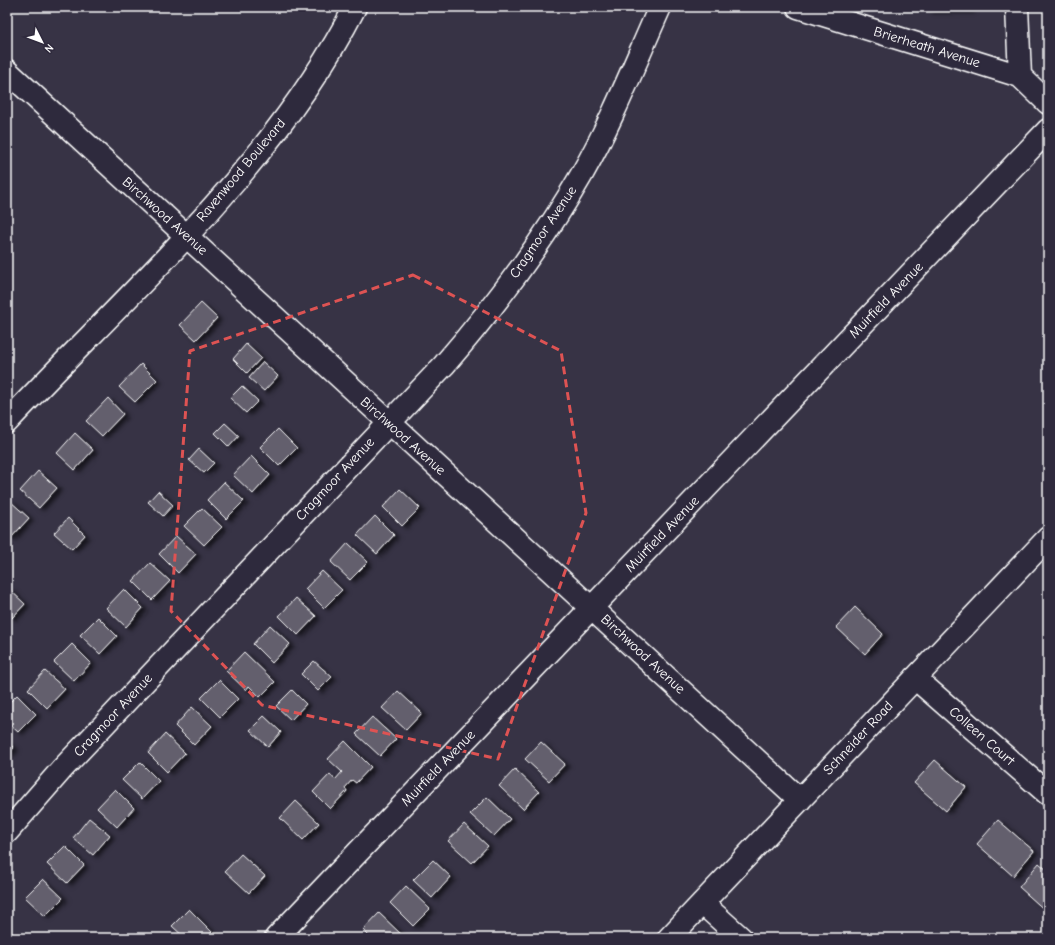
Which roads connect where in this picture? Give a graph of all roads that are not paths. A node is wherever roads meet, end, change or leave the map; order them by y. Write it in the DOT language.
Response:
graph roads {
  1 [pos="355,7"];
  2 [pos="660,7"];
  3 [pos="798,7"];
  4 [pos="1017,7"];
  5 [pos="7,71"];
  6 [pos="1020,76"];
  7 [pos="1048,103"];
  8 [pos="1048,130"];
  9 [pos="187,235"];
  10 [pos="7,422"];
  11 [pos="389,422"];
  12 [pos="1048,538"];
  13 [pos="592,607"];
  14 [pos="915,678"];
  15 [pos="1048,794"];
  16 [pos="800,800"];
  17 [pos="7,832"];
  18 [pos="702,903"];
  19 [pos="276,938"];
  20 [pos="669,938"];
  21 [pos="741,938"];
  1 -- 9 [label="street, Ravenwood Boulevard"];
  2 -- 11 [label="street, Cragmoor Avenue"];
  3 -- 6 [label="street, Brierheath Avenue"];
  4 -- 6 [label="street"];
  5 -- 9 [label="street, Birchwood Avenue"];
  6 -- 7 [label="street, Brierheath Avenue"];
  8 -- 13 [label="street, Muirfield Avenue"];
  9 -- 10 [label="street, Ravenwood Boulevard"];
  9 -- 11 [label="street, Birchwood Avenue"];
  11 -- 13 [label="street, Birchwood Avenue"];
  11 -- 17 [label="street, Cragmoor Avenue"];
  12 -- 14 [label="street, Schneider Road"];
  13 -- 16 [label="street, Birchwood Avenue"];
  13 -- 19 [label="street, Muirfield Avenue"];
  14 -- 15 [label="street, Colleen Court"];
  14 -- 16 [label="street, Schneider Road"];
  16 -- 18 [label="street, Schneider Road"];
  18 -- 20 [label="street, Schneider Road"];
  18 -- 21 [label="street"];
}
